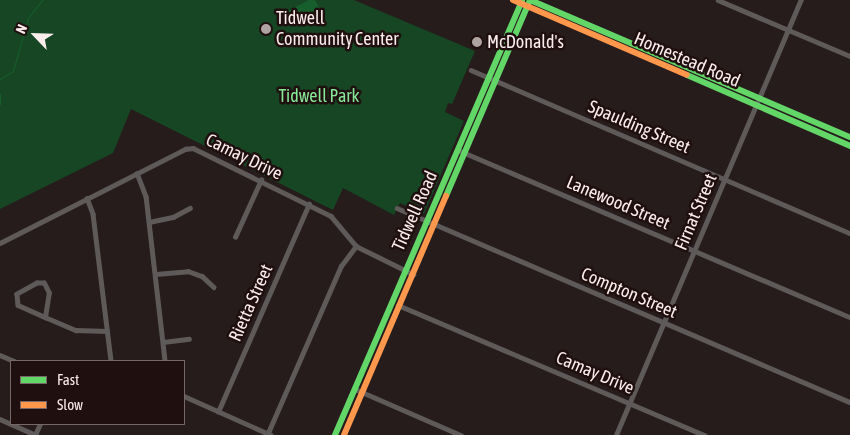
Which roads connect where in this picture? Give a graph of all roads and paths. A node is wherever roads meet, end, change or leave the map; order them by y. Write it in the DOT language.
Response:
graph roads {
  1 [pos="513,0"];
  2 [pos="530,0"];
  3 [pos="718,0"];
  4 [pos="801,0"];
  5 [pos="523,4"];
  6 [pos="589,26"];
  7 [pos="790,30"];
  8 [pos="585,33"];
  9 [pos="650,52"];
  10 [pos="850,56"];
  11 [pos="647,60"];
  12 [pos="472,70"];
  13 [pos="488,78"];
  14 [pos="496,81"];
  15 [pos="759,99"];
  16 [pos="757,107"];
  17 [pos="828,128"];
  18 [pos="825,136"];
  19 [pos="850,138"];
  20 [pos="850,146"];
  21 [pos="458,150"];
  22 [pos="465,153"];
  23 [pos="137,173"];
  24 [pos="725,179"];
  25 [pos="261,180"];
  26 [pos="86,198"];
  27 [pos="309,204"];
  28 [pos="190,208"];
  29 [pos="397,208"];
  30 [pos="427,221"];
  31 [pos="149,222"];
  32 [pos="434,225"];
  33 [pos="850,233"];
  34 [pos="235,237"];
  35 [pos="0,243"];
  36 [pos="356,246"];
  37 [pos="695,250"];
  38 [pos="405,271"];
  39 [pos="156,274"];
  40 [pos="412,274"];
  41 [pos="214,287"];
  42 [pos="392,302"];
  43 [pos="400,306"];
  44 [pos="45,317"];
  45 [pos="850,317"];
  46 [pos="664,323"];
  47 [pos="107,331"];
  48 [pos="189,339"];
  49 [pos="163,342"];
  50 [pos="111,360"];
  51 [pos="165,360"];
  52 [pos="355,389"];
  53 [pos="362,392"];
  54 [pos="185,396"];
  55 [pos="850,402"];
  56 [pos="630,403"];
  57 [pos="218,412"];
  58 [pos="13,425"];
  59 [pos="269,434"];
  60 [pos="35,435"];
  61 [pos="335,435"];
  62 [pos="344,435"];
  63 [pos="461,435"];
  64 [pos="616,435"];
  65 [pos="705,435"];
  1 -- 5 [label="main road, Homestead Road"];
  2 -- 5 [label="main road, Tidwell Road"];
  2 -- 6 [label="main road, Homestead Road"];
  3 -- 7 [label="street"];
  4 -- 7 [label="street, Firnat Street"];
  5 -- 8 [label="main road, Homestead Road"];
  5 -- 13 [label="main road, Tidwell Road"];
  5 -- 14 [label="main road, Tidwell Road"];
  6 -- 8 [label="main road"];
  6 -- 9 [label="main road, Homestead Road"];
  7 -- 10 [label="street"];
  7 -- 15 [label="street, Firnat Street"];
  8 -- 11 [label="main road, Homestead Road"];
  9 -- 11 [label="main road"];
  9 -- 15 [label="main road, Homestead Road"];
  11 -- 16 [label="main road, Homestead Road"];
  12 -- 13 [label="street, Spaulding Street"];
  13 -- 14 [label="street, Spaulding Street"];
  13 -- 21 [label="main road, Tidwell Road"];
  14 -- 22 [label="main road, Tidwell Road"];
  14 -- 24 [label="street, Spaulding Street"];
  15 -- 16 [label="street, Firnat Street"];
  15 -- 17 [label="main road, Homestead Road"];
  16 -- 18 [label="main road, Homestead Road"];
  16 -- 24 [label="street, Firnat Street"];
  17 -- 18 [label="main road"];
  17 -- 19 [label="main road, Homestead Road"];
  18 -- 20 [label="main road, Homestead Road"];
  21 -- 22 [label="street, Lanewood Street"];
  21 -- 30 [label="main road, Tidwell Road"];
  22 -- 32 [label="main road, Tidwell Road"];
  22 -- 37 [label="street, Lanewood Street"];
  23 -- 25 [label="street, Camay Drive"];
  23 -- 26 [label="street, Camay Drive"];
  23 -- 31 [label="street"];
  24 -- 33 [label="street, Spaulding Street"];
  24 -- 37 [label="street, Firnat Street"];
  25 -- 27 [label="street, Camay Drive"];
  25 -- 34 [label="street"];
  26 -- 35 [label="street, Camay Drive"];
  26 -- 47 [label="street"];
  27 -- 36 [label="street, Camay Drive"];
  27 -- 57 [label="street, Rietta Street"];
  28 -- 31 [label="street"];
  29 -- 30 [label="street, Compton Street"];
  30 -- 32 [label="street, Compton Street"];
  30 -- 38 [label="main road, Tidwell Road"];
  31 -- 39 [label="street"];
  32 -- 40 [label="main road, Tidwell Road"];
  32 -- 46 [label="street, Compton Street"];
  36 -- 38 [label="street, Camay Drive"];
  36 -- 59 [label="street"];
  37 -- 45 [label="street, Lanewood Street"];
  37 -- 46 [label="street, Firnat Street"];
  38 -- 40 [label="street, Camay Drive"];
  38 -- 42 [label="main road, Tidwell Road"];
  39 -- 41 [label="street"];
  39 -- 49 [label="street"];
  40 -- 43 [label="main road, Tidwell Road"];
  42 -- 43 [label="street, Camay Drive"];
  42 -- 52 [label="main road, Tidwell Road"];
  43 -- 53 [label="main road, Tidwell Road"];
  43 -- 56 [label="street, Camay Drive"];
  44 -- 44 [label="street"];
  44 -- 47 [label="street"];
  46 -- 55 [label="street, Compton Street"];
  46 -- 56 [label="street, Firnat Street"];
  47 -- 50 [label="street"];
  48 -- 49 [label="street"];
  49 -- 51 [label="street"];
  52 -- 53 [label="street"];
  52 -- 61 [label="main road, Tidwell Road"];
  53 -- 62 [label="main road, Tidwell Road"];
  53 -- 63 [label="street"];
  54 -- 57 [label="street"];
  56 -- 64 [label="street, Firnat Street"];
  56 -- 65 [label="street, Camay Drive"];
  57 -- 59 [label="street"];
  58 -- 60 [label="street"];
}
